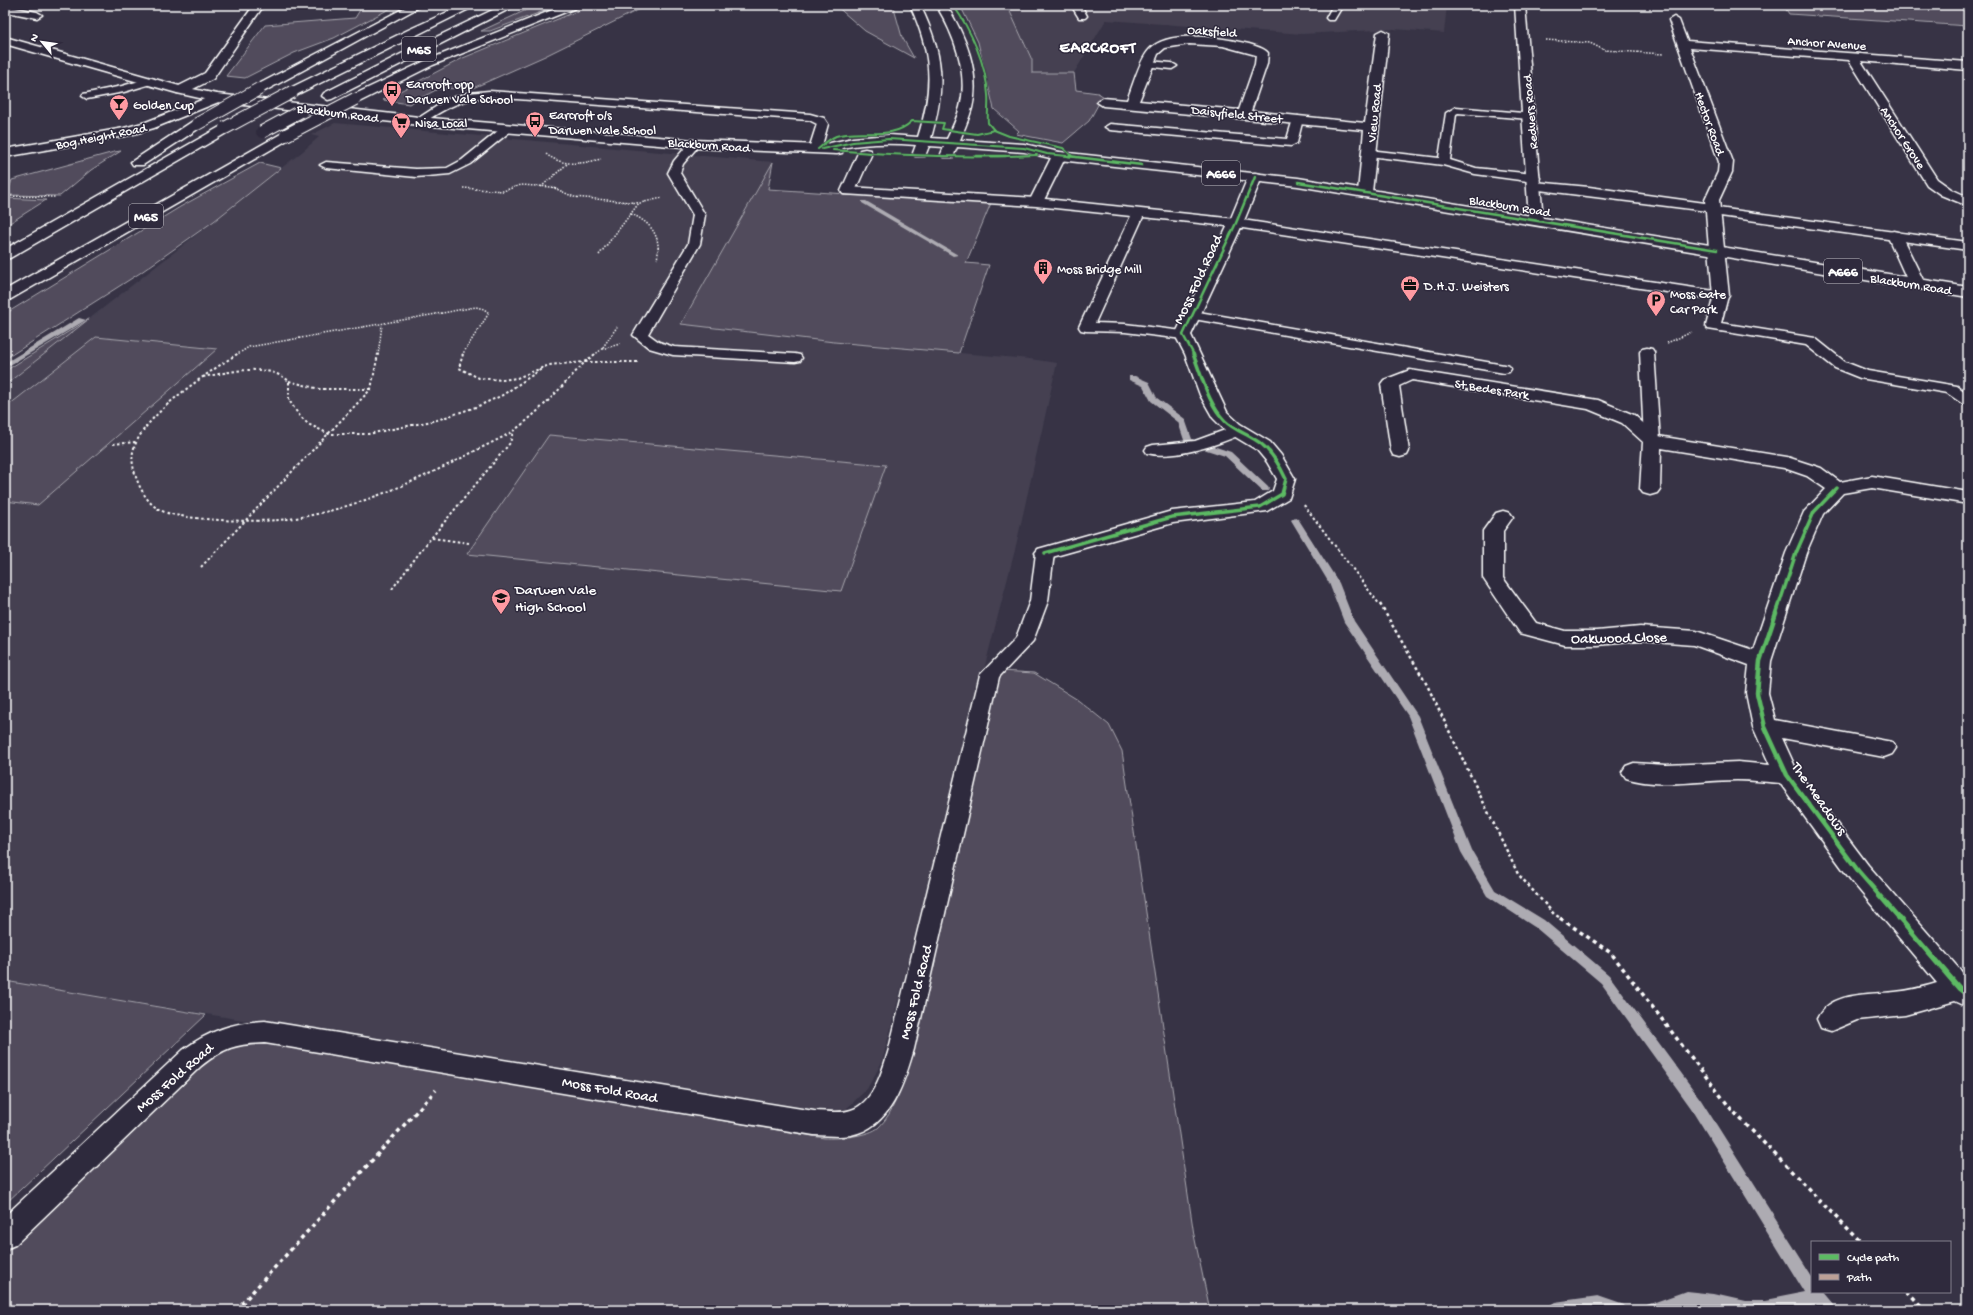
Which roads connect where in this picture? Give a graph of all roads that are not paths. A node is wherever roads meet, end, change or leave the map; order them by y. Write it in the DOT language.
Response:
graph roads {
  1 [pos="259,5"];
  2 [pos="418,5"];
  3 [pos="472,5"];
  4 [pos="512,5"];
  5 [pos="574,5"];
  6 [pos="915,5"];
  7 [pos="941,5"];
  8 [pos="1076,5"];
  9 [pos="1338,5"];
  10 [pos="1520,5"];
  11 [pos="9,8"];
  12 [pos="37,15"];
  13 [pos="1082,16"];
  14 [pos="1331,18"];
  15 [pos="1674,20"];
  16 [pos="1383,33"];
  17 [pos="5,40"];
  18 [pos="1685,50"];
  19 [pos="1853,58"];
  20 [pos="1148,64"];
  21 [pos="1172,66"];
  22 [pos="1968,66"];
  23 [pos="150,81"];
  24 [pos="181,90"];
  25 [pos="87,96"];
  26 [pos="217,98"];
  27 [pos="1103,102"];
  28 [pos="1132,104"];
  29 [pos="966,107"];
  30 [pos="1244,114"];
  31 [pos="1529,116"];
  32 [pos="1298,119"];
  33 [pos="419,121"];
  34 [pos="930,122"];
  35 [pos="1110,127"];
  36 [pos="1371,127"];
  37 [pos="508,128"];
  38 [pos="889,139"];
  39 [pos="248,140"];
  40 [pos="924,140"];
  41 [pos="694,144"];
  42 [pos="1024,148"];
  43 [pos="819,149"];
  44 [pos="950,149"];
  45 [pos="5,153"];
  46 [pos="865,153"];
  47 [pos="1369,153"];
  48 [pos="920,154"];
  49 [pos="1053,155"];
  50 [pos="1444,162"];
  51 [pos="326,165"];
  52 [pos="1255,177"];
  53 [pos="182,179"];
  54 [pos="1534,182"];
  55 [pos="848,191"];
  56 [pos="1365,192"];
  57 [pos="1036,202"];
  58 [pos="1968,202"];
  59 [pos="1713,210"];
  60 [pos="1139,212"];
  61 [pos="1536,220"];
  62 [pos="1236,224"];
  63 [pos="1894,235"];
  64 [pos="1968,246"];
  65 [pos="5,247"];
  66 [pos="1717,250"];
  67 [pos="5,255"];
  68 [pos="1917,284"];
  69 [pos="5,286"];
  70 [pos="1968,292"];
  71 [pos="5,296"];
  72 [pos="1721,296"];
  73 [pos="1193,315"];
  74 [pos="1183,336"];
  75 [pos="1647,352"];
  76 [pos="795,358"];
  77 [pos="1504,369"];
  78 [pos="1968,401"];
  79 [pos="1236,431"];
  80 [pos="1652,440"];
  81 [pos="1153,450"];
  82 [pos="1400,451"];
  83 [pos="1837,488"];
  84 [pos="1650,489"];
  85 [pos="1968,498"];
  86 [pos="1503,517"];
  87 [pos="1045,553"];
  88 [pos="1760,662"];
  89 [pos="1765,727"];
  90 [pos="1884,748"];
  91 [pos="1634,772"];
  92 [pos="1787,775"];
  93 [pos="1963,992"];
  94 [pos="1831,1019"];
  95 [pos="5,1234"];
  1 -- 24 [label="main road"];
  2 -- 65 [label="main road, bridge"];
  3 -- 67 [label="main road, M65, bridge"];
  4 -- 39 [label="main road, M65, bridge"];
  5 -- 71 [label="main road, M65, bridge"];
  6 -- 34 [label="main road"];
  7 -- 29 [label="main road"];
  8 -- 13 [label="lane"];
  9 -- 14 [label="lane"];
  10 -- 31 [label="main road, Redvers Road"];
  11 -- 12 [label="main road"];
  15 -- 18 [label="main road, Hector Road"];
  16 -- 36 [label="main road, View Road"];
  17 -- 23 [label="main road, Blackburn Road / A666"];
  18 -- 19 [label="main road, Anchor Avenue"];
  18 -- 59 [label="main road, Hector Road"];
  19 -- 22 [label="main road, Anchor Avenue"];
  19 -- 58 [label="main road, Anchor Grove"];
  20 -- 21 [label="lane"];
  20 -- 28 [label="main road, Oaksfield"];
  20 -- 30 [label="main road, Oaksfield"];
  23 -- 24 [label="main road, Blackburn Road / A666"];
  23 -- 25 [label="lane"];
  24 -- 26 [label="main road, Blackburn Road / A666"];
  26 -- 33 [label="main road, Blackburn Road / A666"];
  26 -- 45 [label="main road, Bog Height Road"];
  27 -- 28 [label="main road, Daisyfield Street"];
  28 -- 30 [label="main road, Daisyfield Street"];
  29 -- 42 [label="main road"];
  29 -- 44 [label="main road"];
  30 -- 32 [label="main road, Daisyfield Street"];
  31 -- 50 [label="lane"];
  31 -- 54 [label="main road, Redvers Road"];
  32 -- 35 [label="lane"];
  32 -- 36 [label="main road, Daisyfield Street"];
  33 -- 37 [label="main road, Blackburn Road / A666"];
  33 -- 43 [label="lane"];
  34 -- 38 [label="main road"];
  34 -- 40 [label="main road"];
  36 -- 47 [label="main road, View Road"];
  37 -- 41 [label="main road, Blackburn Road / A666"];
  37 -- 51 [label="lane"];
  38 -- 40 [label="main road, Blackburn Road / A666"];
  38 -- 43 [label="main road, Blackburn Road / A666"];
  40 -- 44 [label="main road, Blackburn Road / A666"];
  40 -- 48 [label="main road"];
  41 -- 43 [label="main road, Blackburn Road / A666"];
  41 -- 76 [label="lane"];
  42 -- 44 [label="main road, Blackburn Road / A666"];
  42 -- 49 [label="main road, Blackburn Road / A666"];
  43 -- 46 [label="main road, Blackburn Road / A666"];
  44 -- 48 [label="main road, Blackburn Road / A666"];
  44 -- 49 [label="main road, Blackburn Road / A666"];
  46 -- 48 [label="main road, Blackburn Road / A666"];
  46 -- 55 [label="main road"];
  47 -- 50 [label="lane"];
  47 -- 56 [label="main road, View Road"];
  49 -- 52 [label="main road, Blackburn Road / A666"];
  49 -- 57 [label="main road"];
  50 -- 54 [label="lane"];
  52 -- 56 [label="main road, Blackburn Road / A666"];
  52 -- 62 [label="main road, Moss Fold Road"];
  53 -- 69 [label="main road, M65"];
  54 -- 59 [label="lane"];
  54 -- 61 [label="main road, Redvers Road"];
  55 -- 57 [label="lane"];
  56 -- 61 [label="main road, Blackburn Road / A666"];
  57 -- 60 [label="lane"];
  59 -- 63 [label="lane"];
  59 -- 66 [label="main road, Hector Road"];
  60 -- 62 [label="lane"];
  60 -- 74 [label="lane"];
  61 -- 66 [label="main road, Blackburn Road / A666"];
  62 -- 72 [label="lane"];
  62 -- 73 [label="main road, Moss Fold Road"];
  63 -- 64 [label="lane"];
  63 -- 68 [label="main road"];
  66 -- 68 [label="main road, Blackburn Road / A666"];
  66 -- 72 [label="main road, Hector Road"];
  68 -- 70 [label="main road, Blackburn Road / A666"];
  72 -- 78 [label="lane"];
  73 -- 74 [label="main road, Moss Fold Road"];
  73 -- 77 [label="lane"];
  74 -- 79 [label="main road, Moss Fold Road"];
  75 -- 80 [label="lane"];
  79 -- 81 [label="lane"];
  79 -- 87 [label="main road, Moss Fold Road"];
  80 -- 82 [label="main road, St Bedes Park"];
  80 -- 83 [label="main road"];
  80 -- 84 [label="main road"];
  83 -- 85 [label="main road"];
  83 -- 88 [label="main road, The Meadows"];
  86 -- 88 [label="main road, Oakwood Close"];
  87 -- 95 [label="lane, Moss Fold Road"];
  88 -- 89 [label="main road, The Meadows"];
  89 -- 90 [label="main road"];
  89 -- 92 [label="main road, The Meadows"];
  91 -- 92 [label="main road"];
  92 -- 93 [label="main road, The Meadows"];
  93 -- 94 [label="main road"];
}
